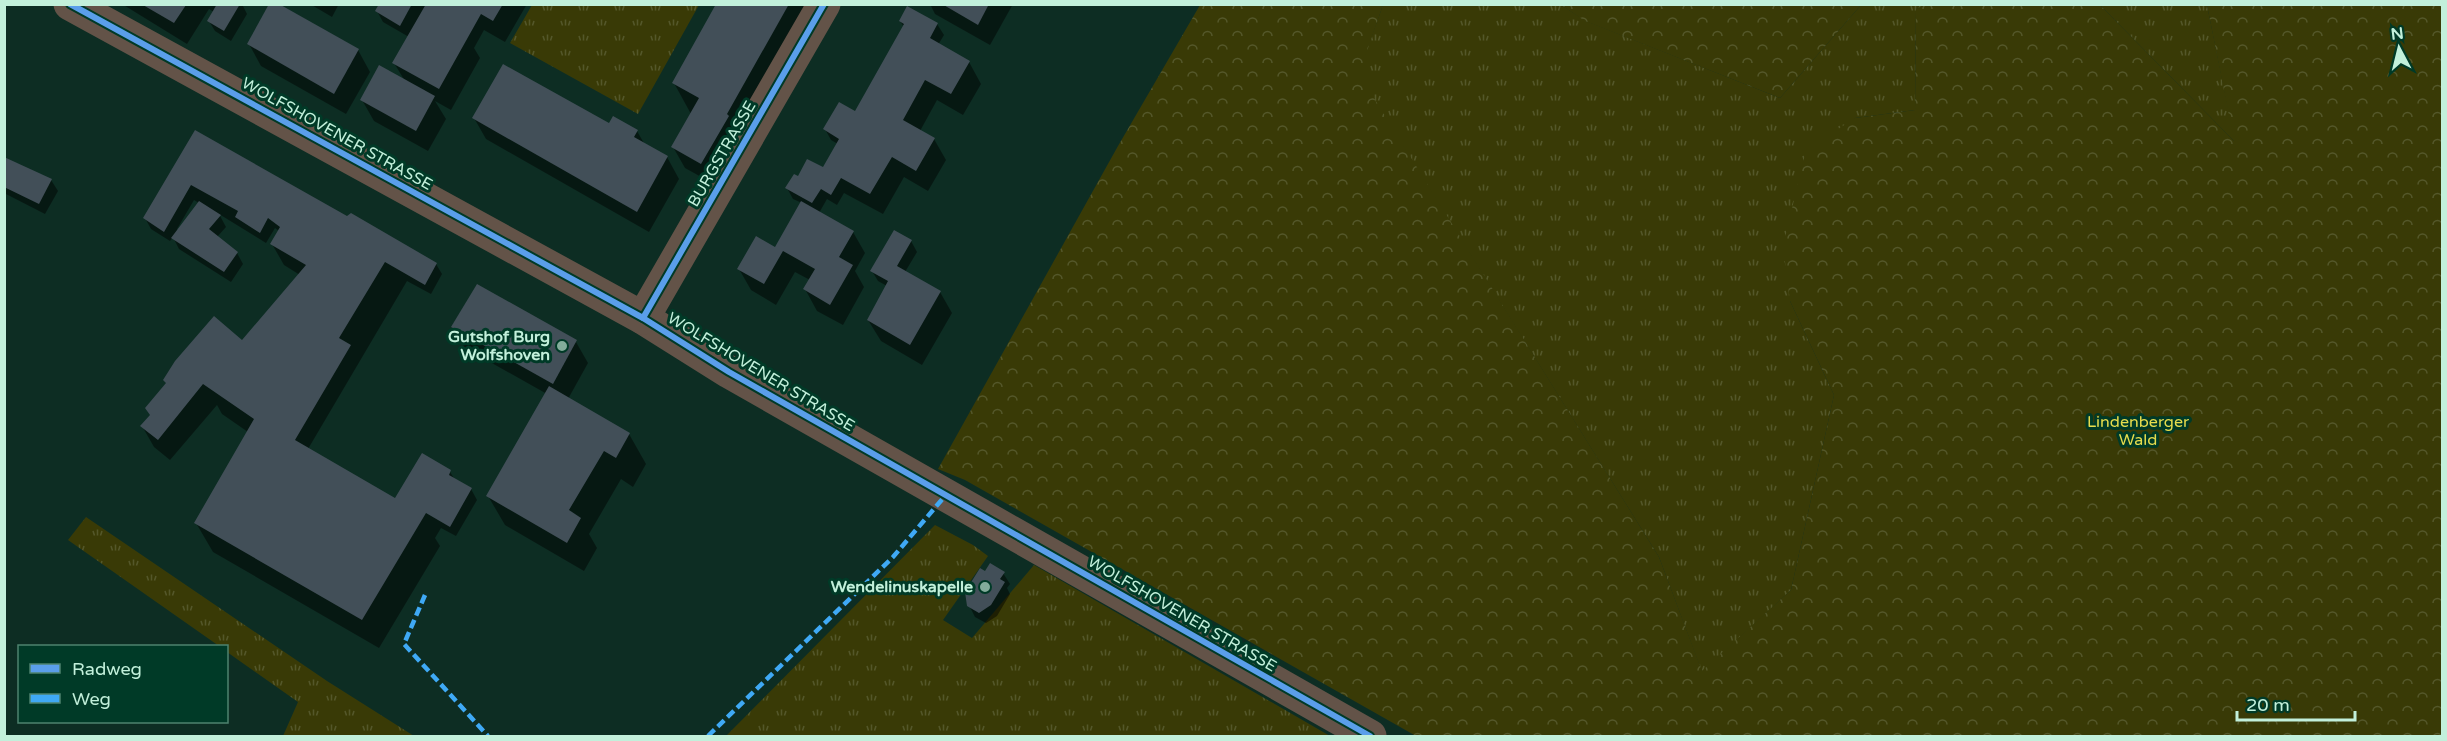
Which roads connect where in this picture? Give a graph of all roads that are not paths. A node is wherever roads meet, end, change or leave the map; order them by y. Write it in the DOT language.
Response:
graph roads {
  1 [pos="70,4"];
  2 [pos="824,4"];
  3 [pos="643,318"];
  4 [pos="1370,736"];
  1 -- 3 [label="street, WOLFSHOVENER STRASSE"];
  2 -- 3 [label="street, BURGSTRASSE"];
  3 -- 4 [label="street, WOLFSHOVENER STRASSE"];
}
